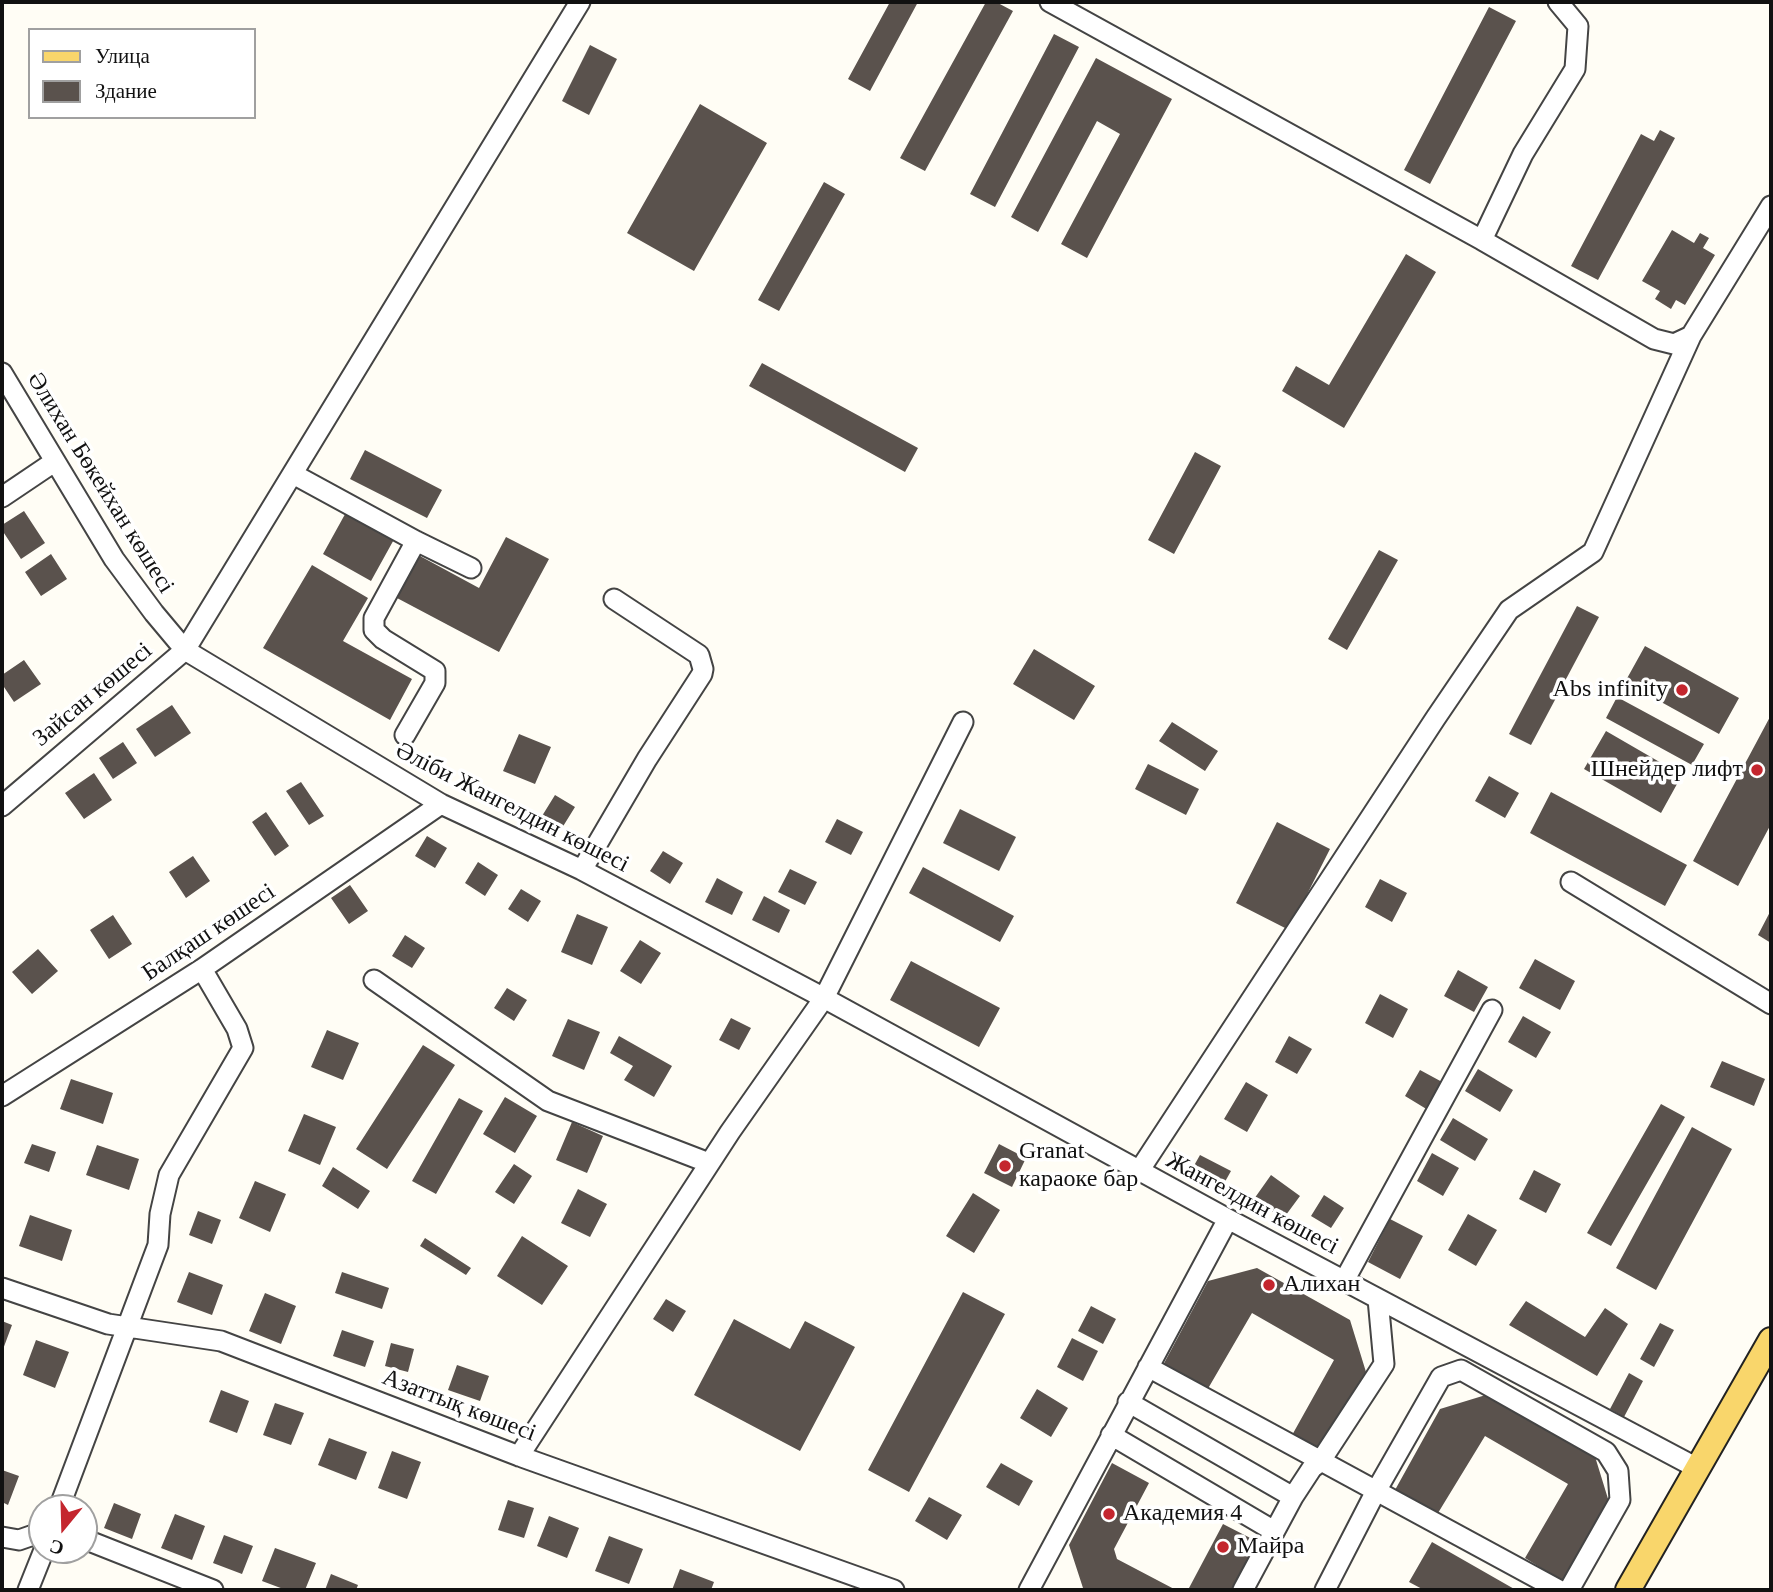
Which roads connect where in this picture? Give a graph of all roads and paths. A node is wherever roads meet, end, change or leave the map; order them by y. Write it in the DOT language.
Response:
graph roads {
  1 [pos="580,2"];
  2 [pos="1051,2"];
  3 [pos="1558,2"];
  4 [pos="1771,206"];
  5 [pos="1482,240"];
  6 [pos="1691,336"];
  7 [pos="2,373"];
  8 [pos="54,462"];
  9 [pos="293,474"];
  10 [pos="2,497"];
  11 [pos="416,541"];
  12 [pos="471,568"];
  13 [pos="614,599"];
  14 [pos="185,650"];
  15 [pos="963,722"];
  16 [pos="405,735"];
  17 [pos="441,804"];
  18 [pos="2,806"];
  19 [pos="582,870"];
  20 [pos="1571,882"];
  21 [pos="202,969"];
  22 [pos="374,981"];
  23 [pos="824,998"];
  24 [pos="1771,1004"];
  25 [pos="1492,1010"];
  26 [pos="2,1096"];
  27 [pos="709,1163"];
  28 [pos="1139,1171"];
  29 [pos="1228,1219"];
  30 [pos="1344,1281"];
  31 [pos="2,1288"];
  32 [pos="1378,1299"];
  33 [pos="125,1328"];
  34 [pos="1771,1340"];
  35 [pos="1148,1367"];
  36 [pos="1129,1402"];
  37 [pos="1111,1435"];
  38 [pos="519,1456"];
  39 [pos="1320,1462"];
  40 [pos="1697,1468"];
  41 [pos="1376,1491"];
  42 [pos="64,1494"];
  43 [pos="1293,1497"];
  44 [pos="1274,1531"];
  45 [pos="2,1536"];
  46 [pos="28,1537"];
  47 [pos="98,1544"];
  48 [pos="38,1564"];
  49 [pos="28,1590"];
  50 [pos="214,1590"];
  51 [pos="894,1590"];
  52 [pos="1029,1590"];
  53 [pos="1243,1590"];
  54 [pos="1325,1590"];
  55 [pos="1559,1590"];
  56 [pos="1569,1590"];
  57 [pos="1628,1590"];
  1 -- 9 [label="street, Зайсан көшесі"];
  2 -- 5 [label="street"];
  3 -- 5 [label="street"];
  4 -- 6 [label="street"];
  5 -- 6 [label="street"];
  6 -- 28 [label="street"];
  7 -- 8 [label="street, Әлихан Бөкейхан көшесі"];
  8 -- 10 [label="street"];
  8 -- 14 [label="street, Әлихан Бөкейхан көшесі"];
  9 -- 11 [label="street"];
  9 -- 14 [label="street, Зайсан көшесі"];
  11 -- 12 [label="street"];
  11 -- 16 [label="street"];
  13 -- 19 [label="street"];
  14 -- 17 [label="street, Әліби Жангелдин көшесі"];
  14 -- 18 [label="street, Зайсан көшесі"];
  15 -- 23 [label="street"];
  17 -- 19 [label="street, Әліби Жангелдин көшесі"];
  17 -- 21 [label="street, Балқаш көшесі"];
  19 -- 23 [label="street, Әліби Жангелдин көшесі"];
  20 -- 24 [label="street"];
  21 -- 26 [label="street, Балқаш көшесі"];
  21 -- 33 [label="street"];
  22 -- 27 [label="street"];
  23 -- 27 [label="street"];
  23 -- 28 [label="street, Жангелдин көшесі"];
  25 -- 30 [label="street"];
  27 -- 38 [label="street"];
  28 -- 29 [label="street, Жангелдин көшесі"];
  29 -- 30 [label="street, Жангелдин көшесі"];
  29 -- 35 [label="street"];
  30 -- 32 [label="street, Жангелдин көшесі"];
  31 -- 33 [label="street, Азаттық көшесі"];
  32 -- 39 [label="street"];
  32 -- 40 [label="street, Жангелдин көшесі"];
  33 -- 38 [label="street, Азаттық көшесі"];
  33 -- 42 [label="street"];
  34 -- 40 [label="main road"];
  35 -- 36 [label="street"];
  35 -- 39 [label="street"];
  36 -- 37 [label="street"];
  36 -- 43 [label="street"];
  37 -- 44 [label="street"];
  37 -- 52 [label="street"];
  38 -- 51 [label="street, Азаттық көшесі"];
  39 -- 41 [label="street"];
  39 -- 43 [label="street"];
  40 -- 57 [label="main road"];
  41 -- 54 [label="street"];
  41 -- 55 [label="street"];
  41 -- 56 [label="street"];
  43 -- 44 [label="street"];
  44 -- 53 [label="street"];
  45 -- 46 [label="street"];
  47 -- 50 [label="street"];
  48 -- 49 [label="street"];
}
